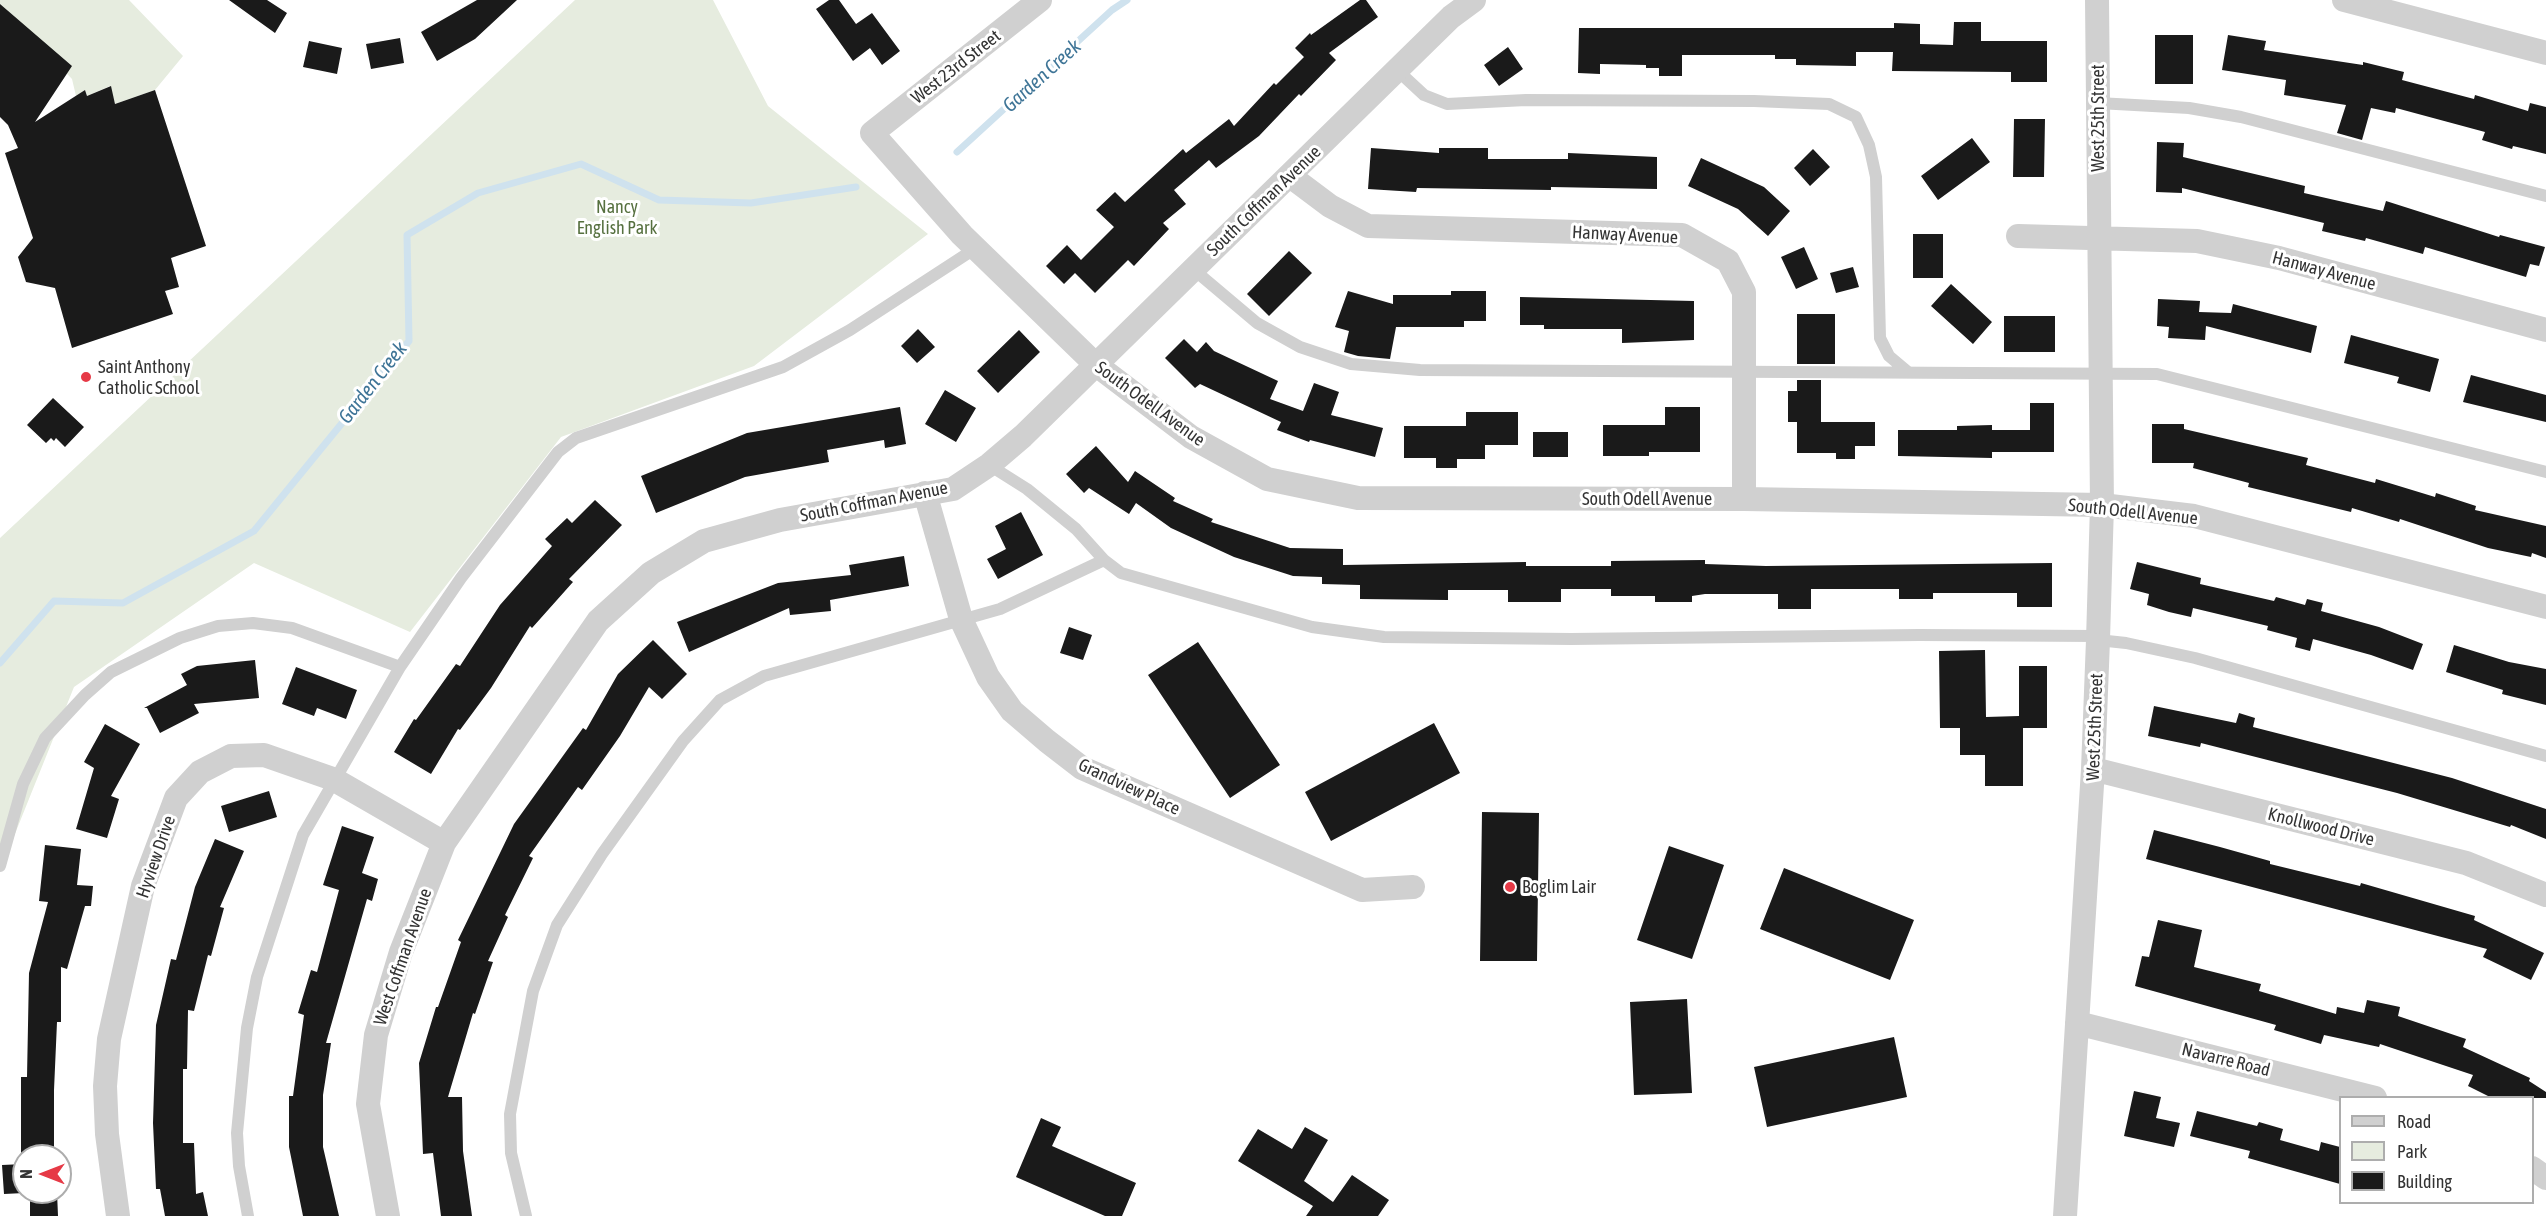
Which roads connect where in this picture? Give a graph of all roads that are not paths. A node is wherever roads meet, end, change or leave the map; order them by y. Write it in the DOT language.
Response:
graph roads {
  1 [pos="1040,0"];
  2 [pos="1473,0"];
  3 [pos="2097,0"];
  4 [pos="2344,0"];
  5 [pos="2546,53"];
  6 [pos="1397,70"];
  7 [pos="2098,103"];
  8 [pos="872,133"];
  9 [pos="1290,176"];
  10 [pos="2546,196"];
  11 [pos="2018,236"];
  12 [pos="2099,236"];
  13 [pos="976,248"];
  14 [pos="1193,269"];
  15 [pos="2546,330"];
  16 [pos="1095,364"];
  17 [pos="1744,372"];
  18 [pos="1908,372"];
  19 [pos="2100,373"];
  20 [pos="989,465"];
  21 [pos="2546,472"];
  22 [pos="925,493"];
  23 [pos="1744,499"];
  24 [pos="2102,505"];
  25 [pos="1104,560"];
  26 [pos="2546,607"];
  27 [pos="962,619"];
  28 [pos="2098,638"];
  29 [pos="400,667"];
  30 [pos="2546,756"];
  31 [pos="2093,769"];
  32 [pos="333,779"];
  33 [pos="444,843"];
  34 [pos="0,866"];
  35 [pos="1413,887"];
  36 [pos="2546,895"];
  37 [pos="2077,1023"];
  38 [pos="2367,1096"];
  39 [pos="118,1216"];
  40 [pos="248,1216"];
  41 [pos="388,1216"];
  42 [pos="526,1216"];
  43 [pos="2065,1216"];
  1 -- 8 [label="street, West 23rd Street"];
  2 -- 6 [label="street, South Coffman Avenue"];
  3 -- 7 [label="street, West 25th Street"];
  4 -- 5 [label="street"];
  6 -- 9 [label="street, South Coffman Avenue"];
  6 -- 18 [label="lane"];
  7 -- 10 [label="lane"];
  7 -- 12 [label="street, West 25th Street"];
  8 -- 13 [label="street, South Odell Avenue"];
  9 -- 14 [label="street, South Coffman Avenue"];
  9 -- 17 [label="street, Hanway Avenue"];
  11 -- 12 [label="street"];
  12 -- 15 [label="street, Hanway Avenue"];
  12 -- 19 [label="street, West 25th Street"];
  13 -- 16 [label="street, South Odell Avenue"];
  13 -- 29 [label="lane"];
  14 -- 16 [label="street, South Coffman Avenue"];
  14 -- 17 [label="lane"];
  16 -- 20 [label="street, South Coffman Avenue"];
  16 -- 23 [label="street, South Odell Avenue"];
  17 -- 18 [label="lane"];
  17 -- 23 [label="street, Hanway Avenue"];
  18 -- 19 [label="lane"];
  19 -- 21 [label="lane"];
  19 -- 24 [label="street, West 25th Street"];
  20 -- 22 [label="street, South Coffman Avenue"];
  20 -- 25 [label="lane"];
  22 -- 27 [label="street, Grandview Place"];
  22 -- 33 [label="street, South Coffman Avenue"];
  23 -- 24 [label="street, South Odell Avenue"];
  24 -- 26 [label="street, South Odell Avenue"];
  24 -- 28 [label="street, West 25th Street"];
  25 -- 27 [label="lane"];
  25 -- 28 [label="lane"];
  27 -- 35 [label="street, Grandview Place"];
  27 -- 42 [label="lane"];
  28 -- 30 [label="lane"];
  28 -- 31 [label="street, West 25th Street"];
  29 -- 32 [label="lane"];
  29 -- 34 [label="lane"];
  31 -- 36 [label="street, Knollwood Drive"];
  31 -- 37 [label="street, West 25th Street"];
  32 -- 33 [label="street, Hyview Drive"];
  32 -- 39 [label="street, Hyview Drive"];
  32 -- 40 [label="lane"];
  33 -- 41 [label="street, West Coffman Avenue"];
  37 -- 38 [label="street, Navarre Road"];
  37 -- 43 [label="street, West 25th Street"];
}
